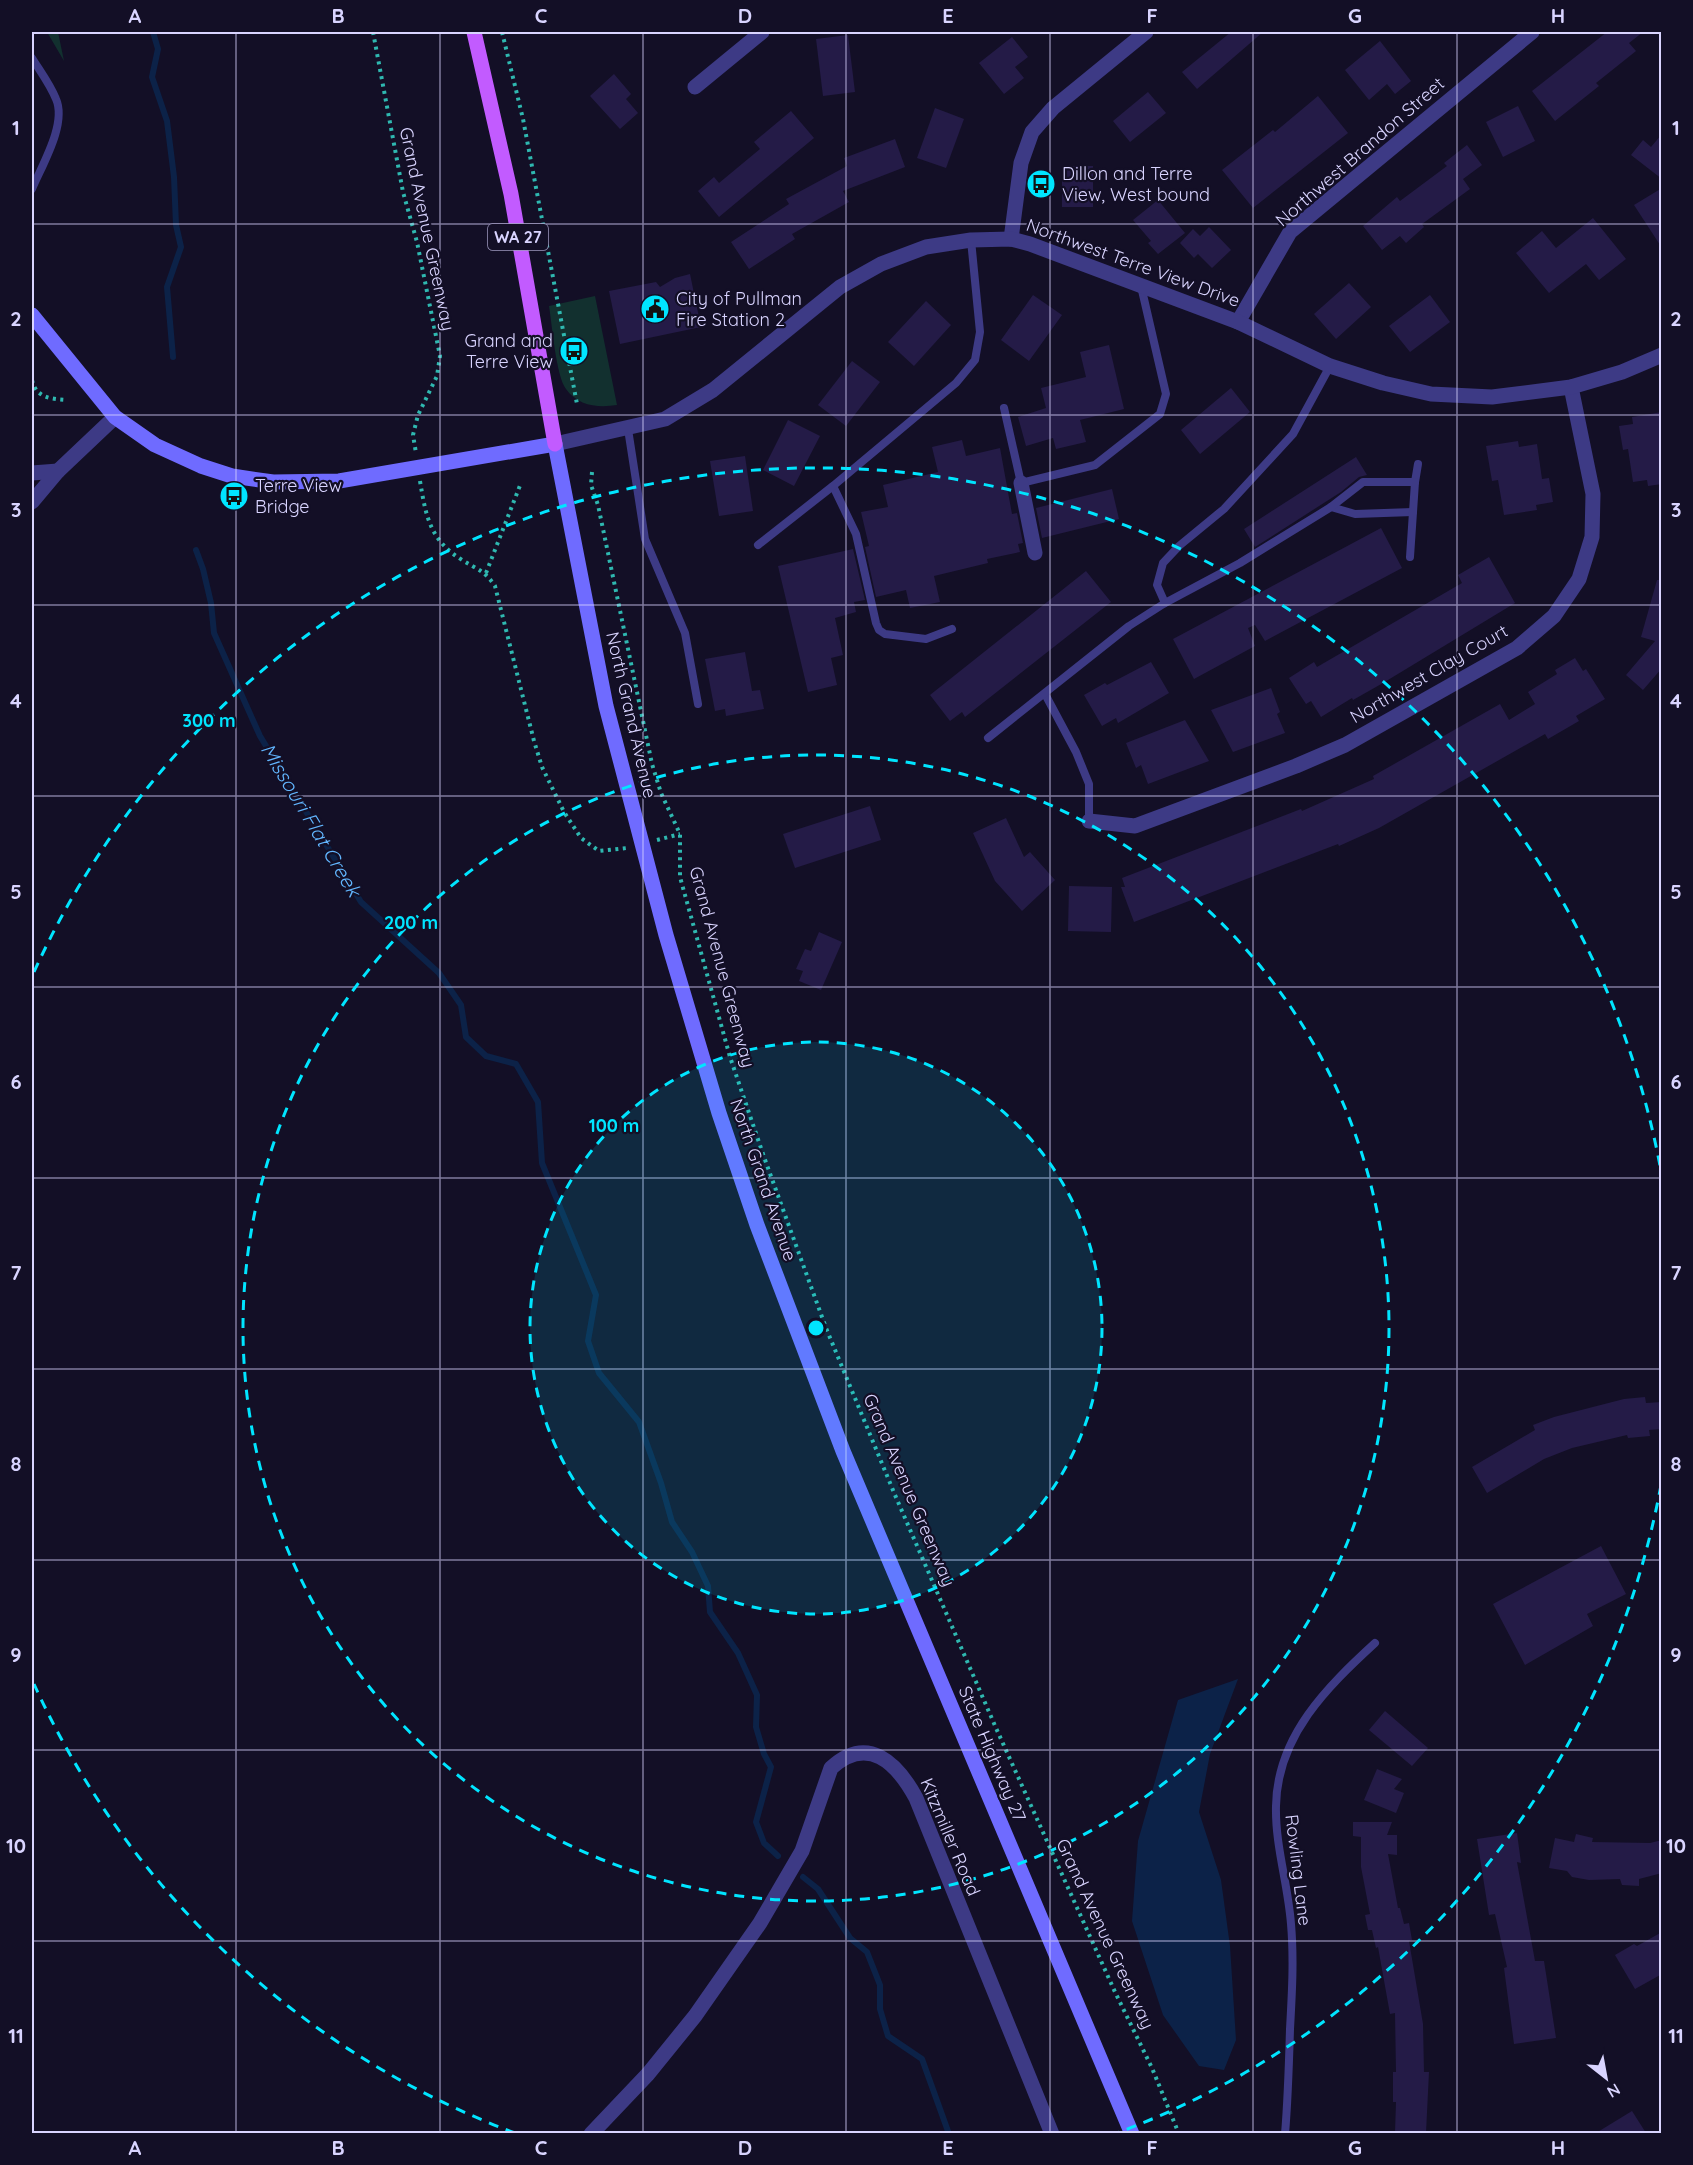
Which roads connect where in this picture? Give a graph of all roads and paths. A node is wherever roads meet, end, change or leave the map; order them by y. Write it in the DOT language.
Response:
graph roads {
  1 [pos="373,32"];
  2 [pos="474,32"];
  3 [pos="502,32"];
  4 [pos="762,32"];
  5 [pos="1146,32"];
  6 [pos="1532,32"];
  7 [pos="32,58"];
  8 [pos="695,87"];
  9 [pos="32,189"];
  10 [pos="1011,239"];
  11 [pos="970,240"];
  12 [pos="1141,285"];
  13 [pos="32,315"];
  14 [pos="1238,322"];
  15 [pos="32,351"];
  16 [pos="1662,355"];
  17 [pos="32,364"];
  18 [pos="1330,366"];
  19 [pos="32,380"];
  20 [pos="1571,387"];
  21 [pos="67,400"];
  22 [pos="578,404"];
  23 [pos="1004,408"];
  24 [pos="115,417"];
  25 [pos="628,429"];
  26 [pos="555,444"];
  27 [pos="416,457"];
  28 [pos="1418,464"];
  29 [pos="58,471"];
  30 [pos="592,472"];
  31 [pos="32,473"];
  32 [pos="419,478"];
  33 [pos="1415,482"];
  34 [pos="521,483"];
  35 [pos="1021,483"];
  36 [pos="833,486"];
  37 [pos="32,502"];
  38 [pos="1331,507"];
  39 [pos="1413,512"];
  40 [pos="759,544"];
  41 [pos="1035,553"];
  42 [pos="1410,557"];
  43 [pos="486,573"];
  44 [pos="1165,603"];
  45 [pos="952,629"];
  46 [pos="1045,694"];
  47 [pos="698,704"];
  48 [pos="988,738"];
  49 [pos="1089,821"];
  50 [pos="622,849"];
  51 [pos="818,1388"];
  52 [pos="1375,1643"];
  53 [pos="591,2133"];
  54 [pos="1052,2133"];
  55 [pos="1132,2133"];
  56 [pos="1179,2133"];
  57 [pos="1285,2133"];
  1 -- 27 [label="path, Grand Avenue Greenway"];
  2 -- 26 [label="main road, North Grand Avenue / WA 27"];
  3 -- 22 [label="path"];
  4 -- 8 [label="street"];
  5 -- 10 [label="street"];
  6 -- 14 [label="street, Northwest Brandon Street"];
  7 -- 9 [label="lane"];
  10 -- 11 [label="street, Northwest Terre View Drive"];
  10 -- 12 [label="street, Northwest Terre View Drive"];
  11 -- 25 [label="street, Northwest Terre View Drive"];
  11 -- 36 [label="lane"];
  12 -- 14 [label="street, Northwest Terre View Drive"];
  12 -- 35 [label="lane"];
  13 -- 24 [label="main road"];
  14 -- 18 [label="street, Northwest Terre View Drive"];
  15 -- 17 [label="path"];
  16 -- 20 [label="street, Northwest Terre View Drive"];
  18 -- 20 [label="street, Northwest Terre View Drive"];
  18 -- 44 [label="lane"];
  19 -- 21 [label="path"];
  20 -- 49 [label="street, Northwest Clay Court"];
  23 -- 35 [label="lane"];
  24 -- 26 [label="main road"];
  24 -- 29 [label="street"];
  25 -- 26 [label="street, Northwest Terre View Drive"];
  25 -- 47 [label="lane"];
  26 -- 51 [label="main road, North Grand Avenue / WA 27"];
  28 -- 33 [label="lane"];
  29 -- 31 [label="street"];
  29 -- 37 [label="street"];
  30 -- 56 [label="path, Grand Avenue Greenway"];
  32 -- 43 [label="path"];
  33 -- 38 [label="lane"];
  33 -- 39 [label="lane"];
  34 -- 43 [label="path"];
  35 -- 41 [label="street"];
  36 -- 40 [label="lane"];
  36 -- 45 [label="lane"];
  38 -- 39 [label="lane"];
  38 -- 44 [label="lane"];
  39 -- 42 [label="lane"];
  43 -- 50 [label="path"];
  44 -- 46 [label="lane"];
  46 -- 48 [label="lane"];
  46 -- 49 [label="lane"];
  51 -- 55 [label="main road, State Highway 27 / WA 27"];
  52 -- 57 [label="lane, Rowling Lane"];
  53 -- 54 [label="street, Kitzmiller Road"];
}
